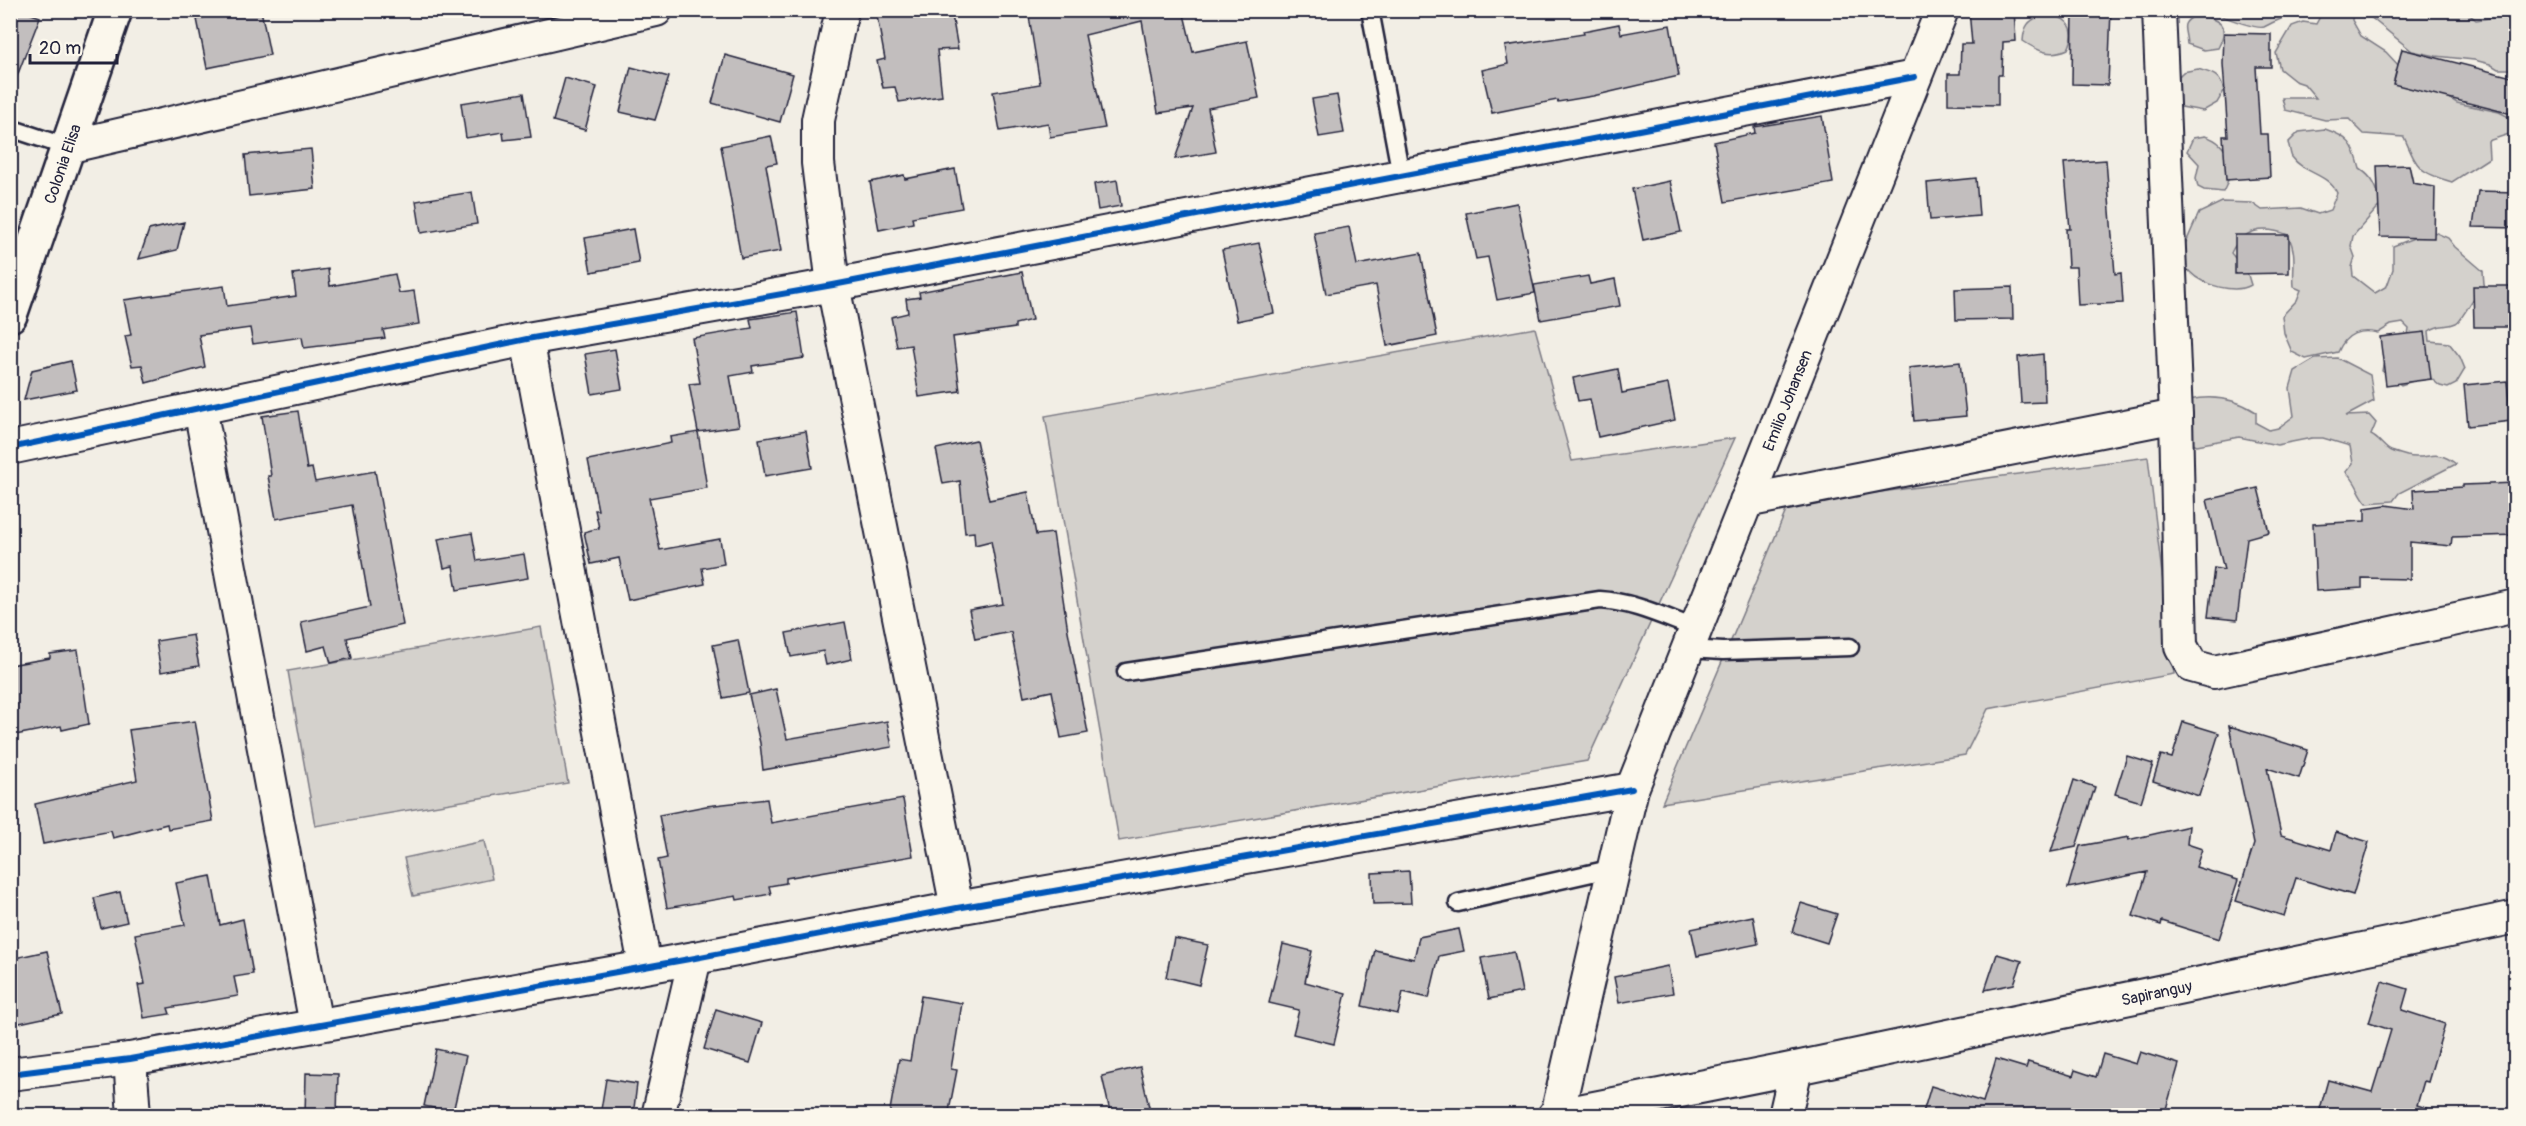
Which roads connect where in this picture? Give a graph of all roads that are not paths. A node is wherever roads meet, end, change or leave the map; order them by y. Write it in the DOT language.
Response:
graph roads {
  1 [pos="115,10"];
  2 [pos="656,10"];
  3 [pos="842,10"];
  4 [pos="1370,10"];
  5 [pos="1942,10"];
  6 [pos="2159,10"];
  7 [pos="1915,76"];
  8 [pos="10,128"];
  9 [pos="67,147"];
  10 [pos="1401,176"];
  11 [pos="833,285"];
  12 [pos="10,315"];
  13 [pos="527,339"];
  14 [pos="200,408"];
  15 [pos="2176,417"];
  16 [pos="10,448"];
  17 [pos="1746,501"];
  18 [pos="2516,606"];
  19 [pos="1691,639"];
  20 [pos="1850,647"];
  21 [pos="1126,672"];
  22 [pos="1632,789"];
  23 [pos="1614,868"];
  24 [pos="1458,903"];
  25 [pos="957,908"];
  26 [pos="2516,917"];
  27 [pos="695,958"];
  28 [pos="645,966"];
  29 [pos="316,1025"];
  30 [pos="130,1059"];
  31 [pos="1796,1068"];
  32 [pos="10,1074"];
  33 [pos="1555,1115"];
  34 [pos="134,1116"];
  35 [pos="658,1116"];
  36 [pos="1785,1116"];
  1 -- 9 [label="street, Colonia Elisa"];
  2 -- 9 [label="street"];
  3 -- 11 [label="street"];
  4 -- 10 [label="lane"];
  5 -- 7 [label="street, Emilio Johansen"];
  6 -- 15 [label="street"];
  7 -- 10 [label="street"];
  7 -- 17 [label="street, Emilio Johansen"];
  8 -- 9 [label="lane"];
  9 -- 12 [label="street, Colonia Elisa"];
  10 -- 11 [label="street"];
  11 -- 13 [label="street"];
  11 -- 25 [label="street"];
  13 -- 14 [label="street"];
  13 -- 28 [label="street"];
  14 -- 16 [label="street"];
  14 -- 29 [label="street"];
  15 -- 17 [label="street"];
  15 -- 18 [label="street"];
  17 -- 19 [label="street, Emilio Johansen"];
  19 -- 20 [label="lane"];
  19 -- 21 [label="lane"];
  19 -- 22 [label="street, Emilio Johansen"];
  22 -- 23 [label="street, Emilio Johansen"];
  22 -- 25 [label="street"];
  23 -- 24 [label="lane"];
  23 -- 33 [label="street, Emilio Johansen"];
  25 -- 27 [label="street"];
  26 -- 31 [label="street, Sapiranguy"];
  27 -- 28 [label="street"];
  27 -- 35 [label="street"];
  28 -- 29 [label="street"];
  29 -- 30 [label="street"];
  30 -- 32 [label="street"];
  30 -- 34 [label="street"];
  31 -- 33 [label="street, Sapiranguy"];
  31 -- 36 [label="street"];
}
